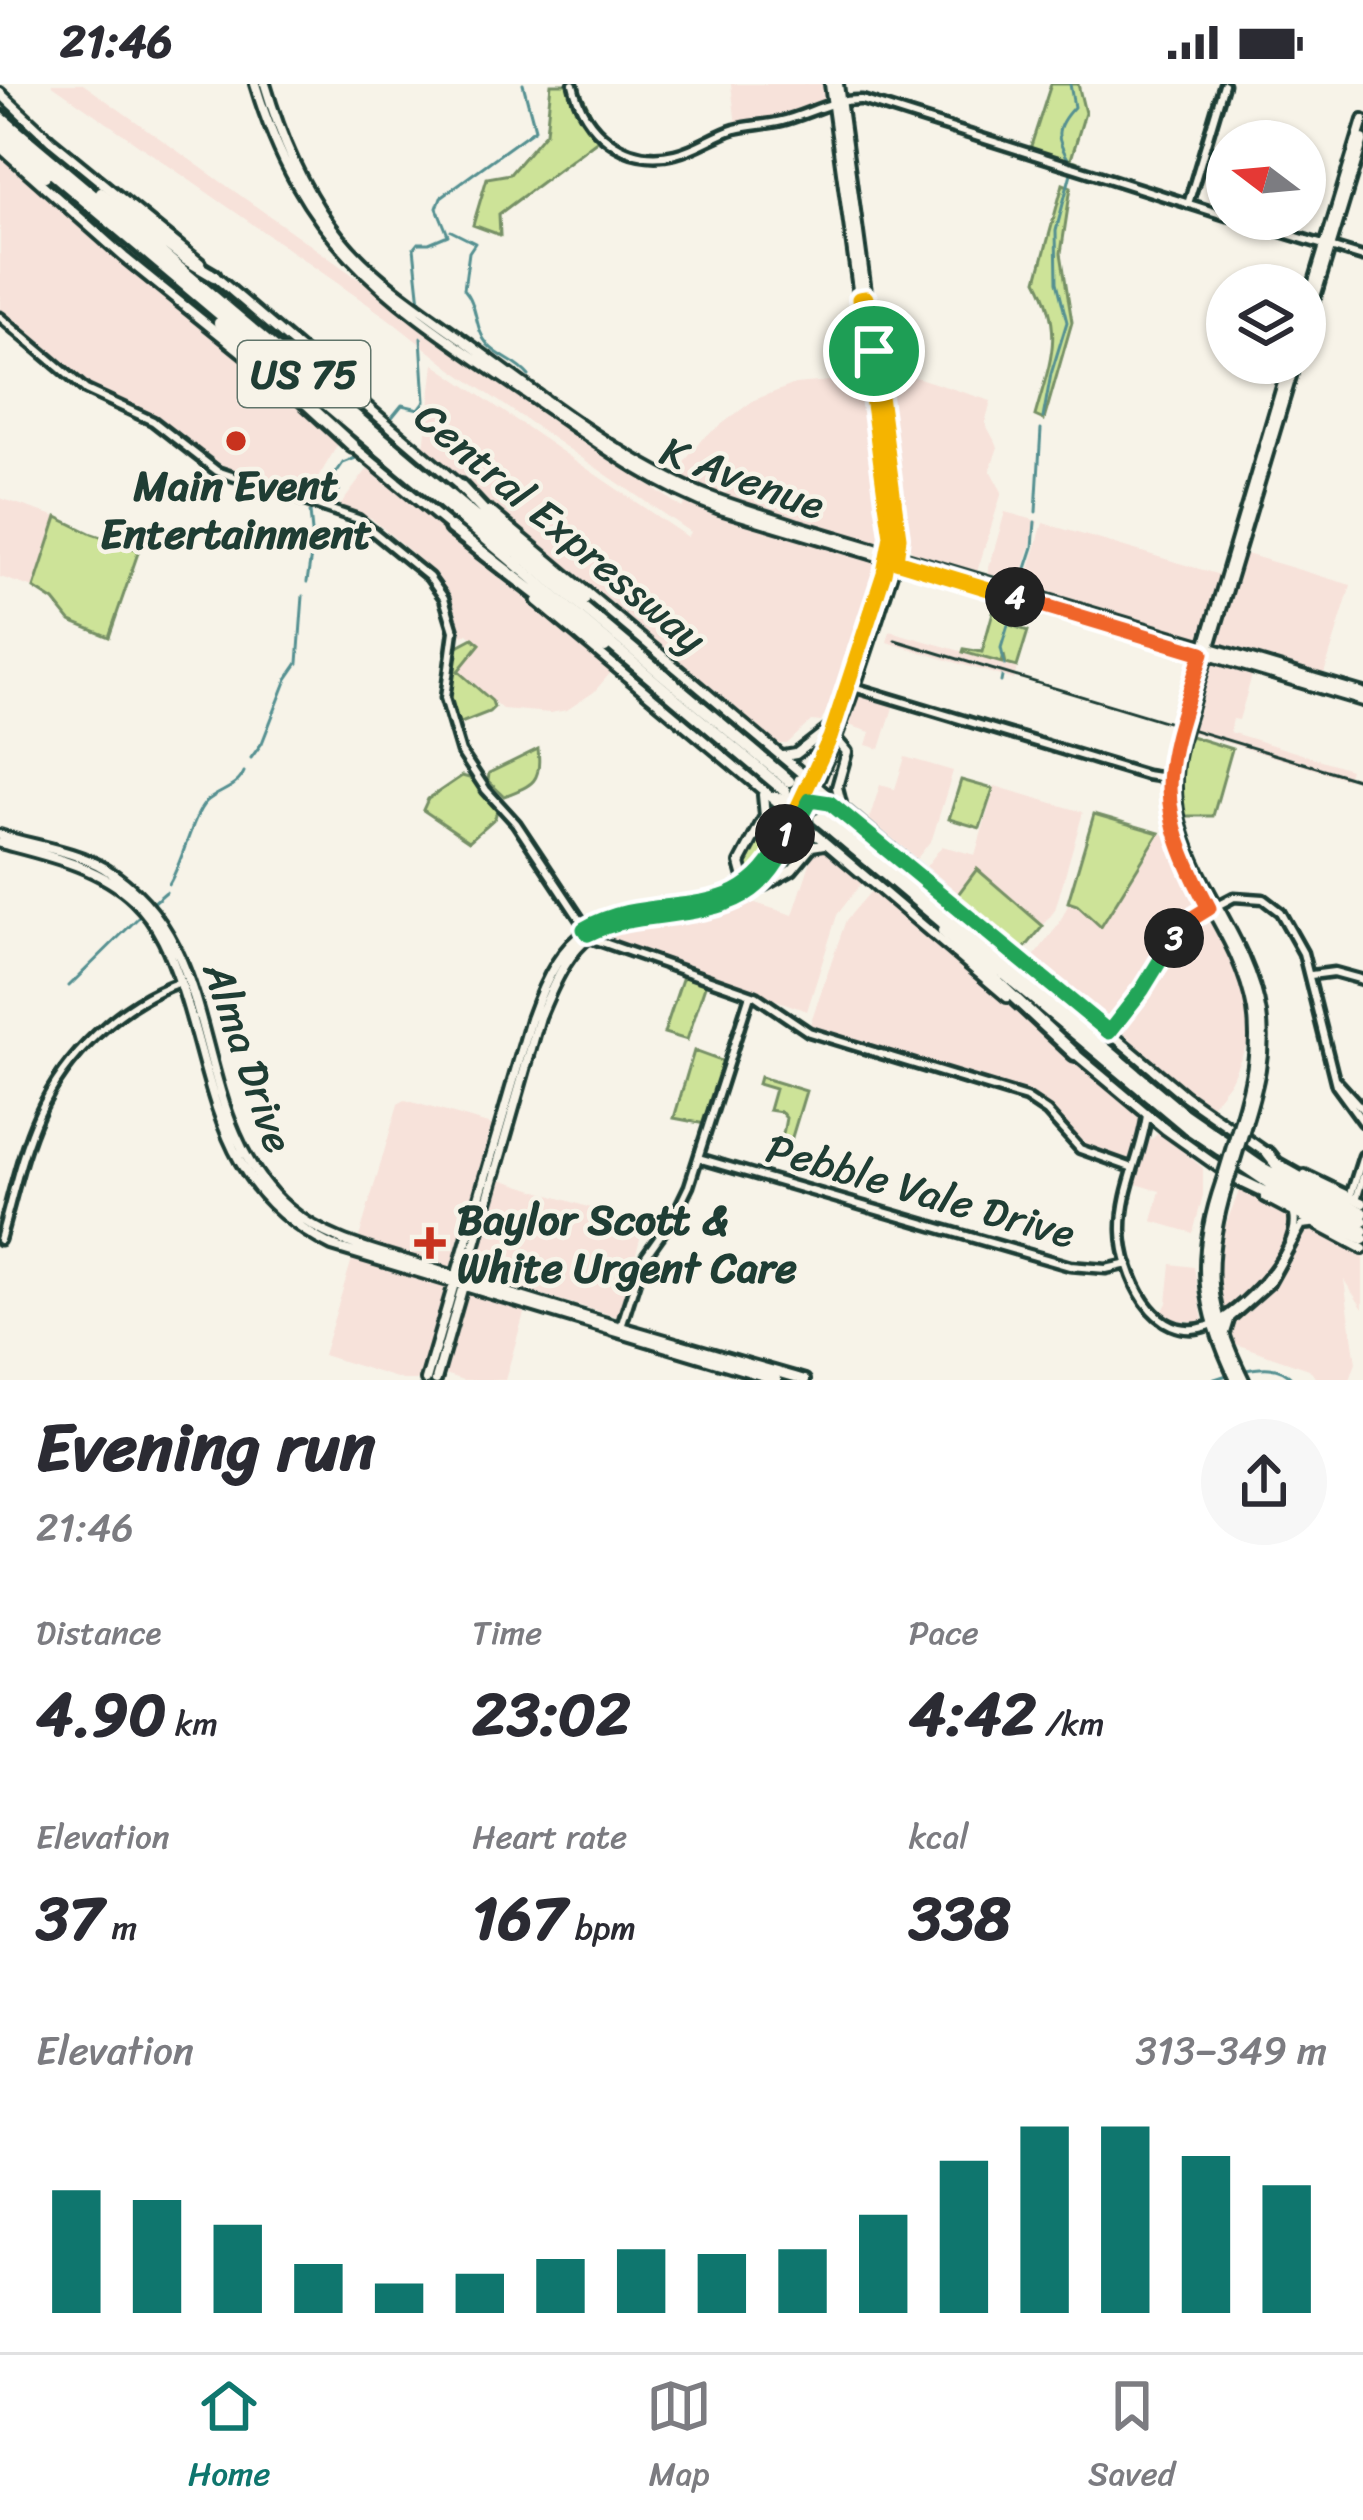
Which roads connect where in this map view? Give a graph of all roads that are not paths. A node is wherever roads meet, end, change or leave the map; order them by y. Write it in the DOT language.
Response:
graph roads {
  1 [pos="255,84"];
  2 [pos="265,84"];
  3 [pos="573,84"];
  4 [pos="834,84"];
  5 [pos="1224,84"];
  6 [pos="0,93"];
  7 [pos="836,102"];
  8 [pos="0,117"];
  9 [pos="1363,120"];
  10 [pos="271,122"];
  11 [pos="0,129"];
  12 [pos="1363,139"];
  13 [pos="0,144"];
  14 [pos="61,167"];
  15 [pos="79,195"];
  16 [pos="1188,204"];
  17 [pos="1206,210"];
  18 [pos="1308,240"];
  19 [pos="1328,246"];
  20 [pos="1363,257"];
  21 [pos="1322,264"];
  22 [pos="1323,264"];
  23 [pos="214,276"];
  24 [pos="209,304"];
  25 [pos="0,317"];
  26 [pos="1286,384"];
  27 [pos="353,446"];
  28 [pos="460,486"];
  29 [pos="451,528"];
  30 [pos="892,557"];
  31 [pos="610,630"];
  32 [pos="652,648"];
  33 [pos="1206,650"];
  34 [pos="622,653"];
  35 [pos="850,686"];
  36 [pos="1363,697"];
  37 [pos="667,709"];
  38 [pos="836,721"];
  39 [pos="833,739"];
  40 [pos="777,753"];
  41 [pos="1172,778"];
  42 [pos="793,786"];
  43 [pos="760,788"];
  44 [pos="820,788"];
  45 [pos="810,807"];
  46 [pos="844,808"];
  47 [pos="789,812"];
  48 [pos="0,839"];
  49 [pos="829,845"];
  50 [pos="749,889"];
  51 [pos="924,901"];
  52 [pos="954,902"];
  53 [pos="1212,907"];
  54 [pos="929,930"];
  55 [pos="586,932"];
  56 [pos="1311,975"];
  57 [pos="1363,980"];
  58 [pos="185,981"];
  59 [pos="750,994"];
  60 [pos="1087,1014"];
  61 [pos="1109,1032"];
  62 [pos="1075,1054"];
  63 [pos="1335,1079"];
  64 [pos="1363,1110"];
  65 [pos="1147,1113"];
  66 [pos="1363,1122"];
  67 [pos="1160,1124"];
  68 [pos="1142,1136"];
  69 [pos="1268,1154"];
  70 [pos="1363,1156"];
  71 [pos="698,1158"];
  72 [pos="1132,1168"];
  73 [pos="1363,1177"];
  74 [pos="1228,1182"];
  75 [pos="1356,1200"];
  76 [pos="1294,1215"];
  77 [pos="1363,1217"];
  78 [pos="1311,1224"];
  79 [pos="1363,1235"];
  80 [pos="0,1240"];
  81 [pos="1363,1249"];
  82 [pos="1286,1253"];
  83 [pos="1128,1264"];
  84 [pos="460,1282"];
  85 [pos="1255,1295"];
  86 [pos="1229,1320"];
  87 [pos="1216,1324"];
  88 [pos="621,1329"];
  89 [pos="1224,1338"];
  90 [pos="1231,1361"];
  91 [pos="429,1380"];
  92 [pos="777,1380"];
  93 [pos="805,1380"];
  94 [pos="1240,1380"];
  1 -- 10 [label="main road, K Avenue"];
  2 -- 10 [label="main road, K Avenue"];
  3 -- 7 [label="street"];
  4 -- 7 [label="main road"];
  5 -- 16 [label="street"];
  6 -- 23 [label="main road, Central Expressway"];
  7 -- 16 [label="street"];
  7 -- 30 [label="main road"];
  8 -- 14 [label="highway, Central Expressway / US 75"];
  9 -- 19 [label="main road"];
  10 -- 30 [label="main road, K Avenue"];
  11 -- 15 [label="highway, Central Expressway / US 75"];
  12 -- 19 [label="main road"];
  13 -- 15 [label="highway"];
  13 -- 27 [label="main road, Central Expressway"];
  14 -- 23 [label="highway"];
  14 -- 31 [label="highway, Central Expressway / US 75"];
  15 -- 24 [label="highway, Central Expressway / US 75"];
  16 -- 17 [label="street"];
  18 -- 19 [label="street"];
  19 -- 20 [label="street"];
  19 -- 21 [label="main road"];
  19 -- 22 [label="main road"];
  23 -- 28 [label="main road, Central Expressway"];
  24 -- 27 [label="highway"];
  24 -- 34 [label="highway, Central Expressway / US 75"];
  25 -- 55 [label="street"];
  26 -- 33 [label="main road"];
  27 -- 29 [label="main road, Central Expressway"];
  28 -- 31 [label="highway"];
  28 -- 32 [label="main road, Central Expressway"];
  29 -- 34 [label="highway"];
  29 -- 37 [label="main road, Central Expressway"];
  30 -- 33 [label="main road, K Avenue"];
  30 -- 35 [label="main road"];
  31 -- 42 [label="highway, Central Expressway / US 75"];
  32 -- 40 [label="main road, Central Expressway"];
  32 -- 42 [label="main road"];
  33 -- 36 [label="main road, K Avenue"];
  33 -- 41 [label="main road"];
  34 -- 42 [label="highway, Central Expressway / US 75"];
  35 -- 38 [label="main road"];
  35 -- 39 [label="main road"];
  35 -- 41 [label="street"];
  37 -- 42 [label="main road"];
  37 -- 43 [label="main road, Central Expressway"];
  38 -- 39 [label="main road"];
  38 -- 40 [label="main road"];
  39 -- 45 [label="main road"];
  39 -- 46 [label="main road"];
  40 -- 42 [label="main road, Central Expressway"];
  41 -- 53 [label="main road"];
  42 -- 45 [label="main road"];
  42 -- 45 [label="main road"];
  43 -- 47 [label="main road, Central Expressway"];
  43 -- 50 [label="main road"];
  44 -- 46 [label="main road"];
  45 -- 49 [label="main road"];
  45 -- 50 [label="main road"];
  45 -- 51 [label="highway"];
  45 -- 52 [label="main road"];
  45 -- 54 [label="main road"];
  46 -- 52 [label="main road"];
  48 -- 58 [label="main road, Alma Drive"];
  49 -- 50 [label="main road"];
  49 -- 54 [label="main road"];
  50 -- 55 [label="main road"];
  51 -- 60 [label="highway"];
  51 -- 62 [label="highway"];
  51 -- 77 [label="highway"];
  51 -- 79 [label="highway"];
  52 -- 60 [label="main road"];
  53 -- 56 [label="street"];
  53 -- 61 [label="street"];
  53 -- 74 [label="main road, bridge"];
  54 -- 62 [label="main road"];
  55 -- 59 [label="street"];
  55 -- 84 [label="main road"];
  56 -- 57 [label="street"];
  56 -- 63 [label="street"];
  58 -- 80 [label="street"];
  58 -- 84 [label="main road, Alma Drive"];
  59 -- 71 [label="street"];
  59 -- 72 [label="street"];
  60 -- 61 [label="main road"];
  61 -- 69 [label="main road"];
  62 -- 65 [label="main road"];
  63 -- 64 [label="street"];
  63 -- 66 [label="street"];
  65 -- 67 [label="main road"];
  65 -- 68 [label="street"];
  67 -- 68 [label="street"];
  67 -- 74 [label="main road"];
  68 -- 72 [label="street"];
  69 -- 75 [label="main road"];
  69 -- 77 [label="highway"];
  70 -- 75 [label="street"];
  71 -- 83 [label="street, Pebble Vale Drive"];
  71 -- 88 [label="street"];
  72 -- 83 [label="street"];
  73 -- 75 [label="street"];
  74 -- 76 [label="main road"];
  74 -- 79 [label="highway"];
  74 -- 87 [label="main road"];
  76 -- 78 [label="main road"];
  76 -- 82 [label="street"];
  78 -- 81 [label="main road"];
  78 -- 82 [label="street"];
  82 -- 85 [label="street"];
  83 -- 87 [label="street"];
  84 -- 88 [label="main road, Alma Drive"];
  84 -- 91 [label="main road"];
  85 -- 86 [label="street"];
  85 -- 87 [label="street"];
  86 -- 87 [label="street"];
  86 -- 89 [label="main road"];
  87 -- 89 [label="main road"];
  87 -- 90 [label="main road"];
  88 -- 92 [label="main road, Alma Drive"];
  88 -- 93 [label="main road, Alma Drive"];
  89 -- 90 [label="main road"];
  90 -- 94 [label="main road"];
}
